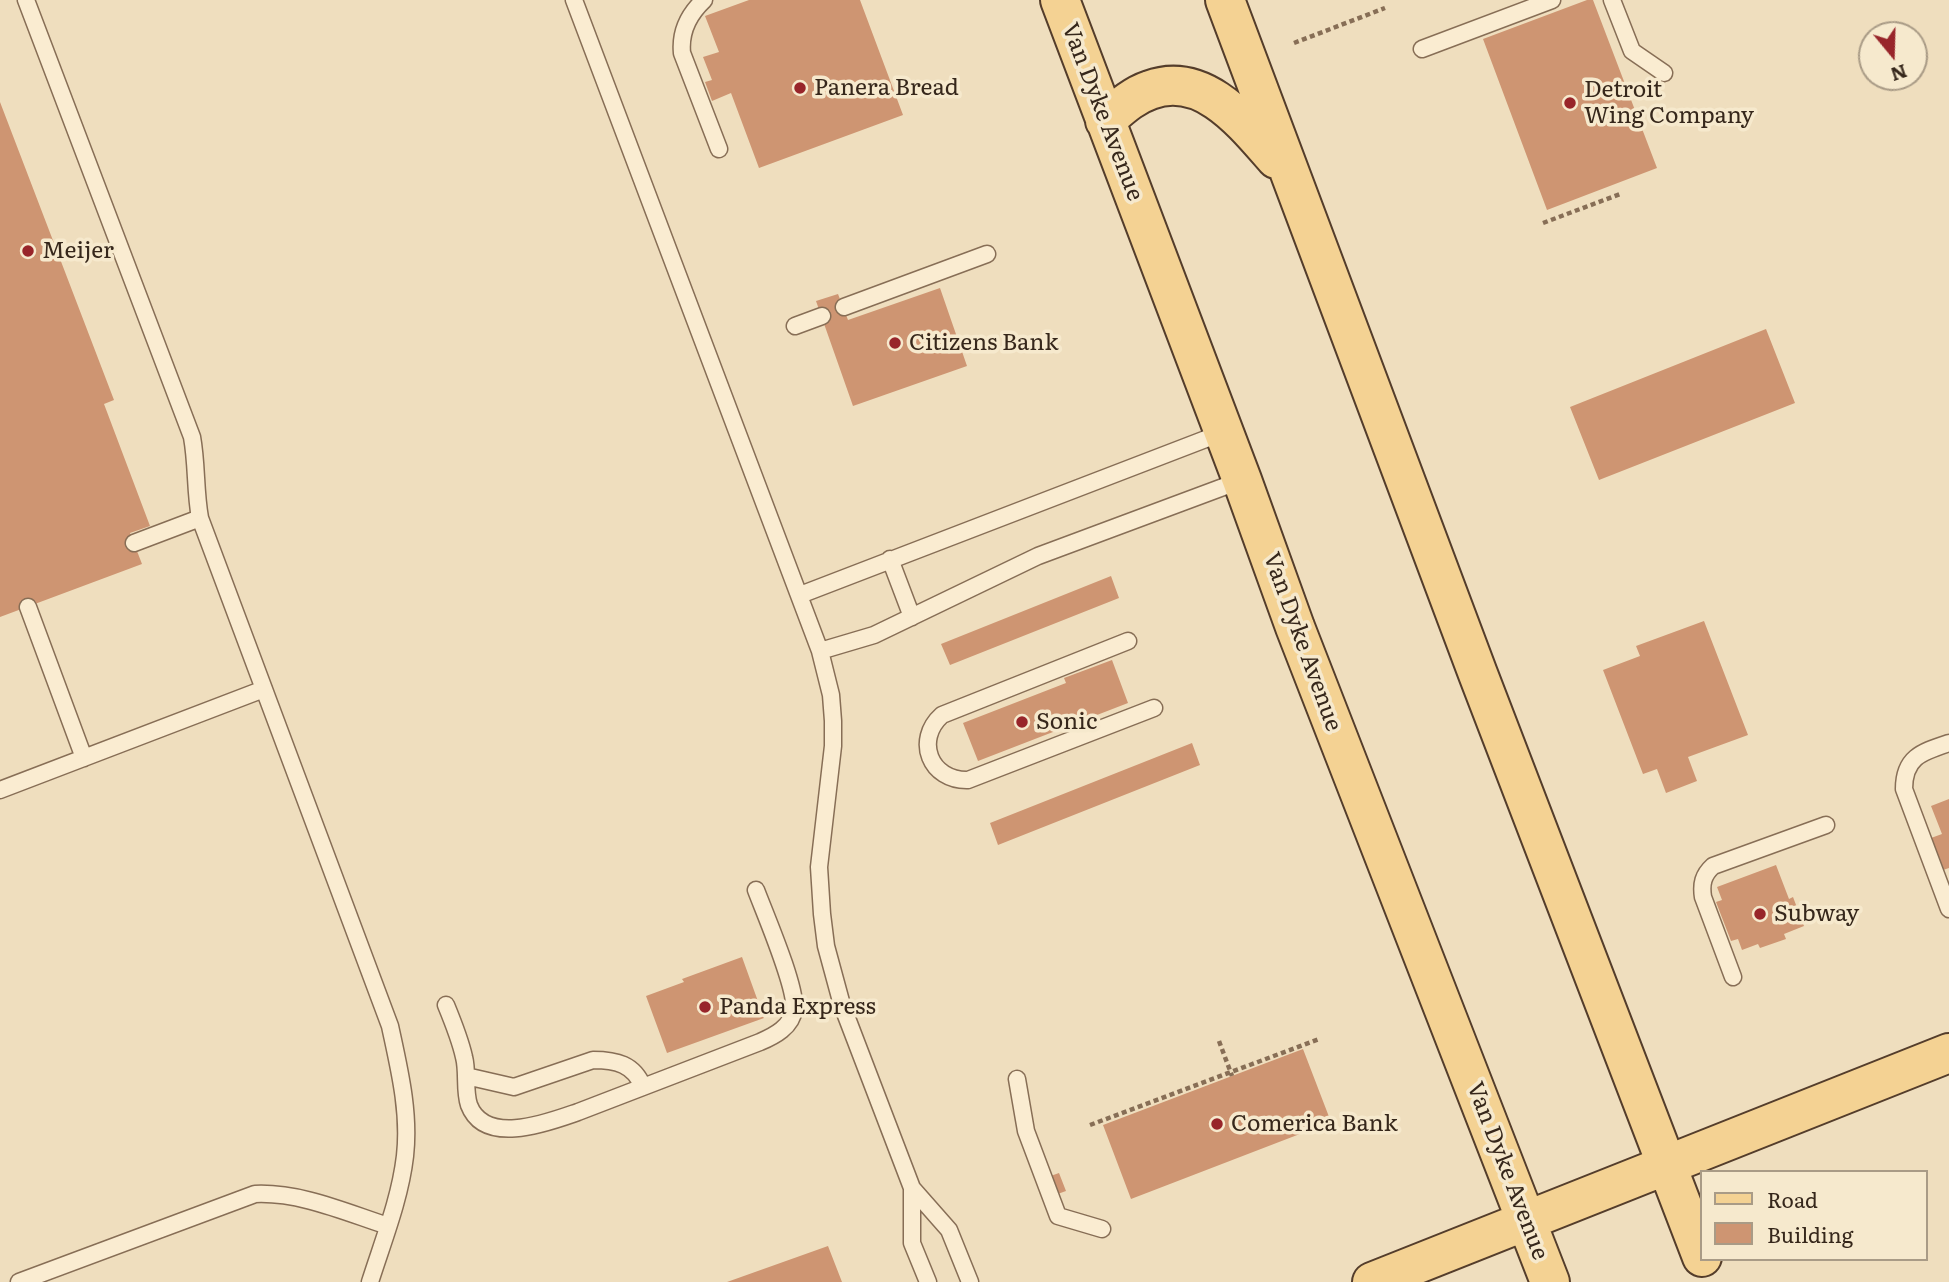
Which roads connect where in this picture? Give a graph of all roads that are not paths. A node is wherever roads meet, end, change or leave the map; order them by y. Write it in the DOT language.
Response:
graph roads {
  1 [pos="26,0"];
  2 [pos="574,0"];
  3 [pos="704,0"];
  4 [pos="1060,0"];
  5 [pos="1225,0"];
  6 [pos="1552,0"];
  7 [pos="1612,0"];
  8 [pos="1422,49"];
  9 [pos="1664,73"];
  10 [pos="1105,121"];
  11 [pos="719,149"];
  12 [pos="1294,179"];
  13 [pos="987,254"];
  14 [pos="844,307"];
  15 [pos="822,316"];
  16 [pos="795,326"];
  17 [pos="1224,432"];
  18 [pos="1242,480"];
  19 [pos="200,518"];
  20 [pos="134,542"];
  21 [pos="890,559"];
  22 [pos="800,596"];
  23 [pos="28,607"];
  24 [pos="912,617"];
  25 [pos="1128,641"];
  26 [pos="820,651"];
  27 [pos="264,689"];
  28 [pos="1154,708"];
  29 [pos="1949,743"];
  30 [pos="84,758"];
  31 [pos="0,790"];
  32 [pos="1826,825"];
  33 [pos="756,890"];
  34 [pos="1949,909"];
  35 [pos="1733,977"];
  36 [pos="446,1005"];
  37 [pos="1949,1054"];
  38 [pos="466,1076"];
  39 [pos="1017,1079"];
  40 [pos="643,1087"];
  41 [pos="1668,1165"];
  42 [pos="912,1188"];
  43 [pos="1526,1221"];
  44 [pos="388,1226"];
  45 [pos="1102,1230"];
  46 [pos="1700,1250"];
  47 [pos="1704,1261"];
  48 [pos="19,1282"];
  49 [pos="370,1282"];
  50 [pos="928,1282"];
  51 [pos="970,1282"];
  52 [pos="1372,1282"];
  53 [pos="1550,1282"];
  54 [pos="1712,1282"];
  1 -- 19 [label="lane"];
  2 -- 22 [label="lane"];
  3 -- 11 [label="lane"];
  4 -- 10 [label="main road, Van Dyke Avenue"];
  5 -- 12 [label="main road"];
  6 -- 8 [label="lane"];
  7 -- 9 [label="lane"];
  10 -- 12 [label="main road"];
  10 -- 17 [label="main road, Van Dyke Avenue"];
  12 -- 41 [label="main road"];
  13 -- 14 [label="lane"];
  15 -- 16 [label="lane"];
  17 -- 18 [label="main road, Van Dyke Avenue"];
  17 -- 21 [label="lane"];
  18 -- 24 [label="lane"];
  18 -- 43 [label="main road, Van Dyke Avenue"];
  19 -- 20 [label="lane"];
  19 -- 27 [label="lane"];
  21 -- 22 [label="lane"];
  21 -- 24 [label="lane"];
  22 -- 26 [label="lane"];
  23 -- 30 [label="lane"];
  24 -- 26 [label="lane"];
  25 -- 28 [label="lane"];
  26 -- 42 [label="lane"];
  27 -- 30 [label="lane"];
  27 -- 44 [label="lane"];
  29 -- 34 [label="lane"];
  30 -- 31 [label="lane"];
  32 -- 35 [label="lane"];
  33 -- 40 [label="lane"];
  36 -- 38 [label="lane"];
  37 -- 41 [label="main road"];
  38 -- 40 [label="lane"];
  38 -- 40 [label="lane"];
  39 -- 45 [label="lane"];
  41 -- 43 [label="main road"];
  41 -- 46 [label="main road"];
  42 -- 50 [label="lane"];
  42 -- 51 [label="lane"];
  43 -- 52 [label="main road"];
  43 -- 53 [label="main road, Van Dyke Avenue"];
  44 -- 48 [label="lane"];
  44 -- 49 [label="lane"];
  47 -- 54 [label="main road"];
}
